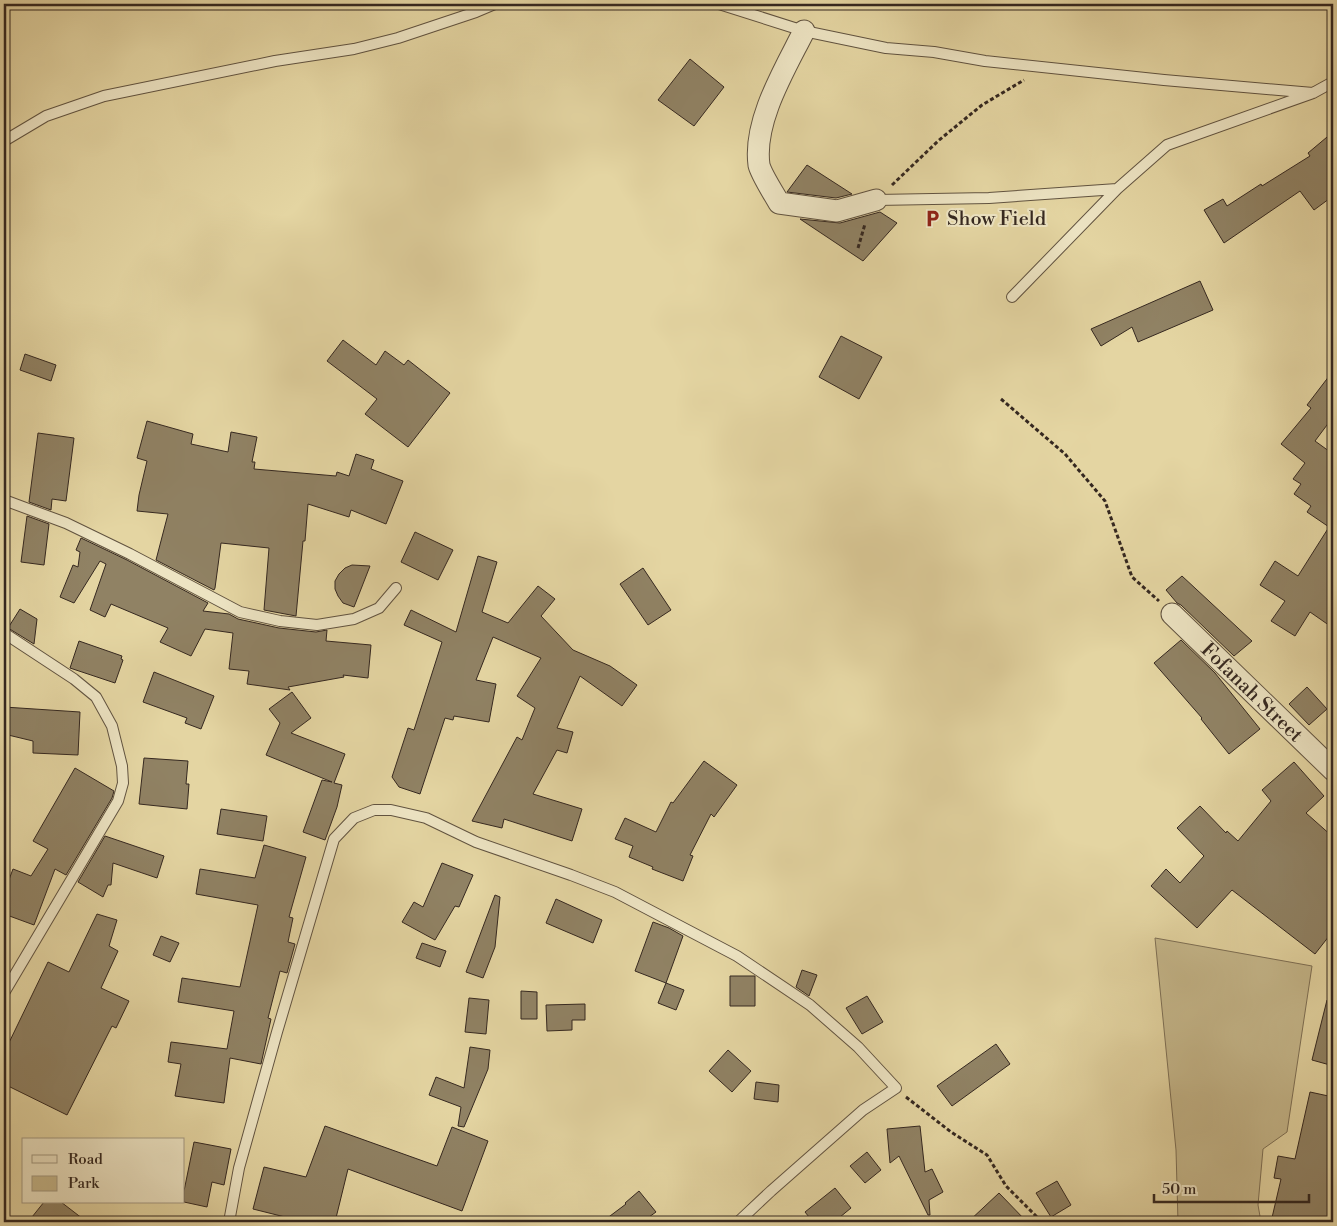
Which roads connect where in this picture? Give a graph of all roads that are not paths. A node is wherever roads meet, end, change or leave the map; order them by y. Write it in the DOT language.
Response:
graph roads {
  1 [pos="495,4"];
  2 [pos="719,4"];
  3 [pos="804,31"];
  4 [pos="1333,82"];
  5 [pos="1313,92"];
  6 [pos="4,141"];
  7 [pos="1117,189"];
  8 [pos="876,200"];
  9 [pos="1012,297"];
  10 [pos="4,500"];
  11 [pos="396,588"];
  12 [pos="1172,614"];
  13 [pos="4,633"];
  14 [pos="1333,770"];
  15 [pos="4,993"];
  16 [pos="229,1222"];
  17 [pos="738,1222"];
  1 -- 6 [label="lane"];
  2 -- 3 [label="lane"];
  3 -- 5 [label="lane"];
  3 -- 8 [label="street"];
  4 -- 5 [label="lane"];
  5 -- 7 [label="lane"];
  7 -- 8 [label="lane"];
  7 -- 9 [label="lane"];
  10 -- 11 [label="lane"];
  12 -- 14 [label="street, Fofanah Street"];
  13 -- 15 [label="lane"];
  16 -- 17 [label="lane"];
}
